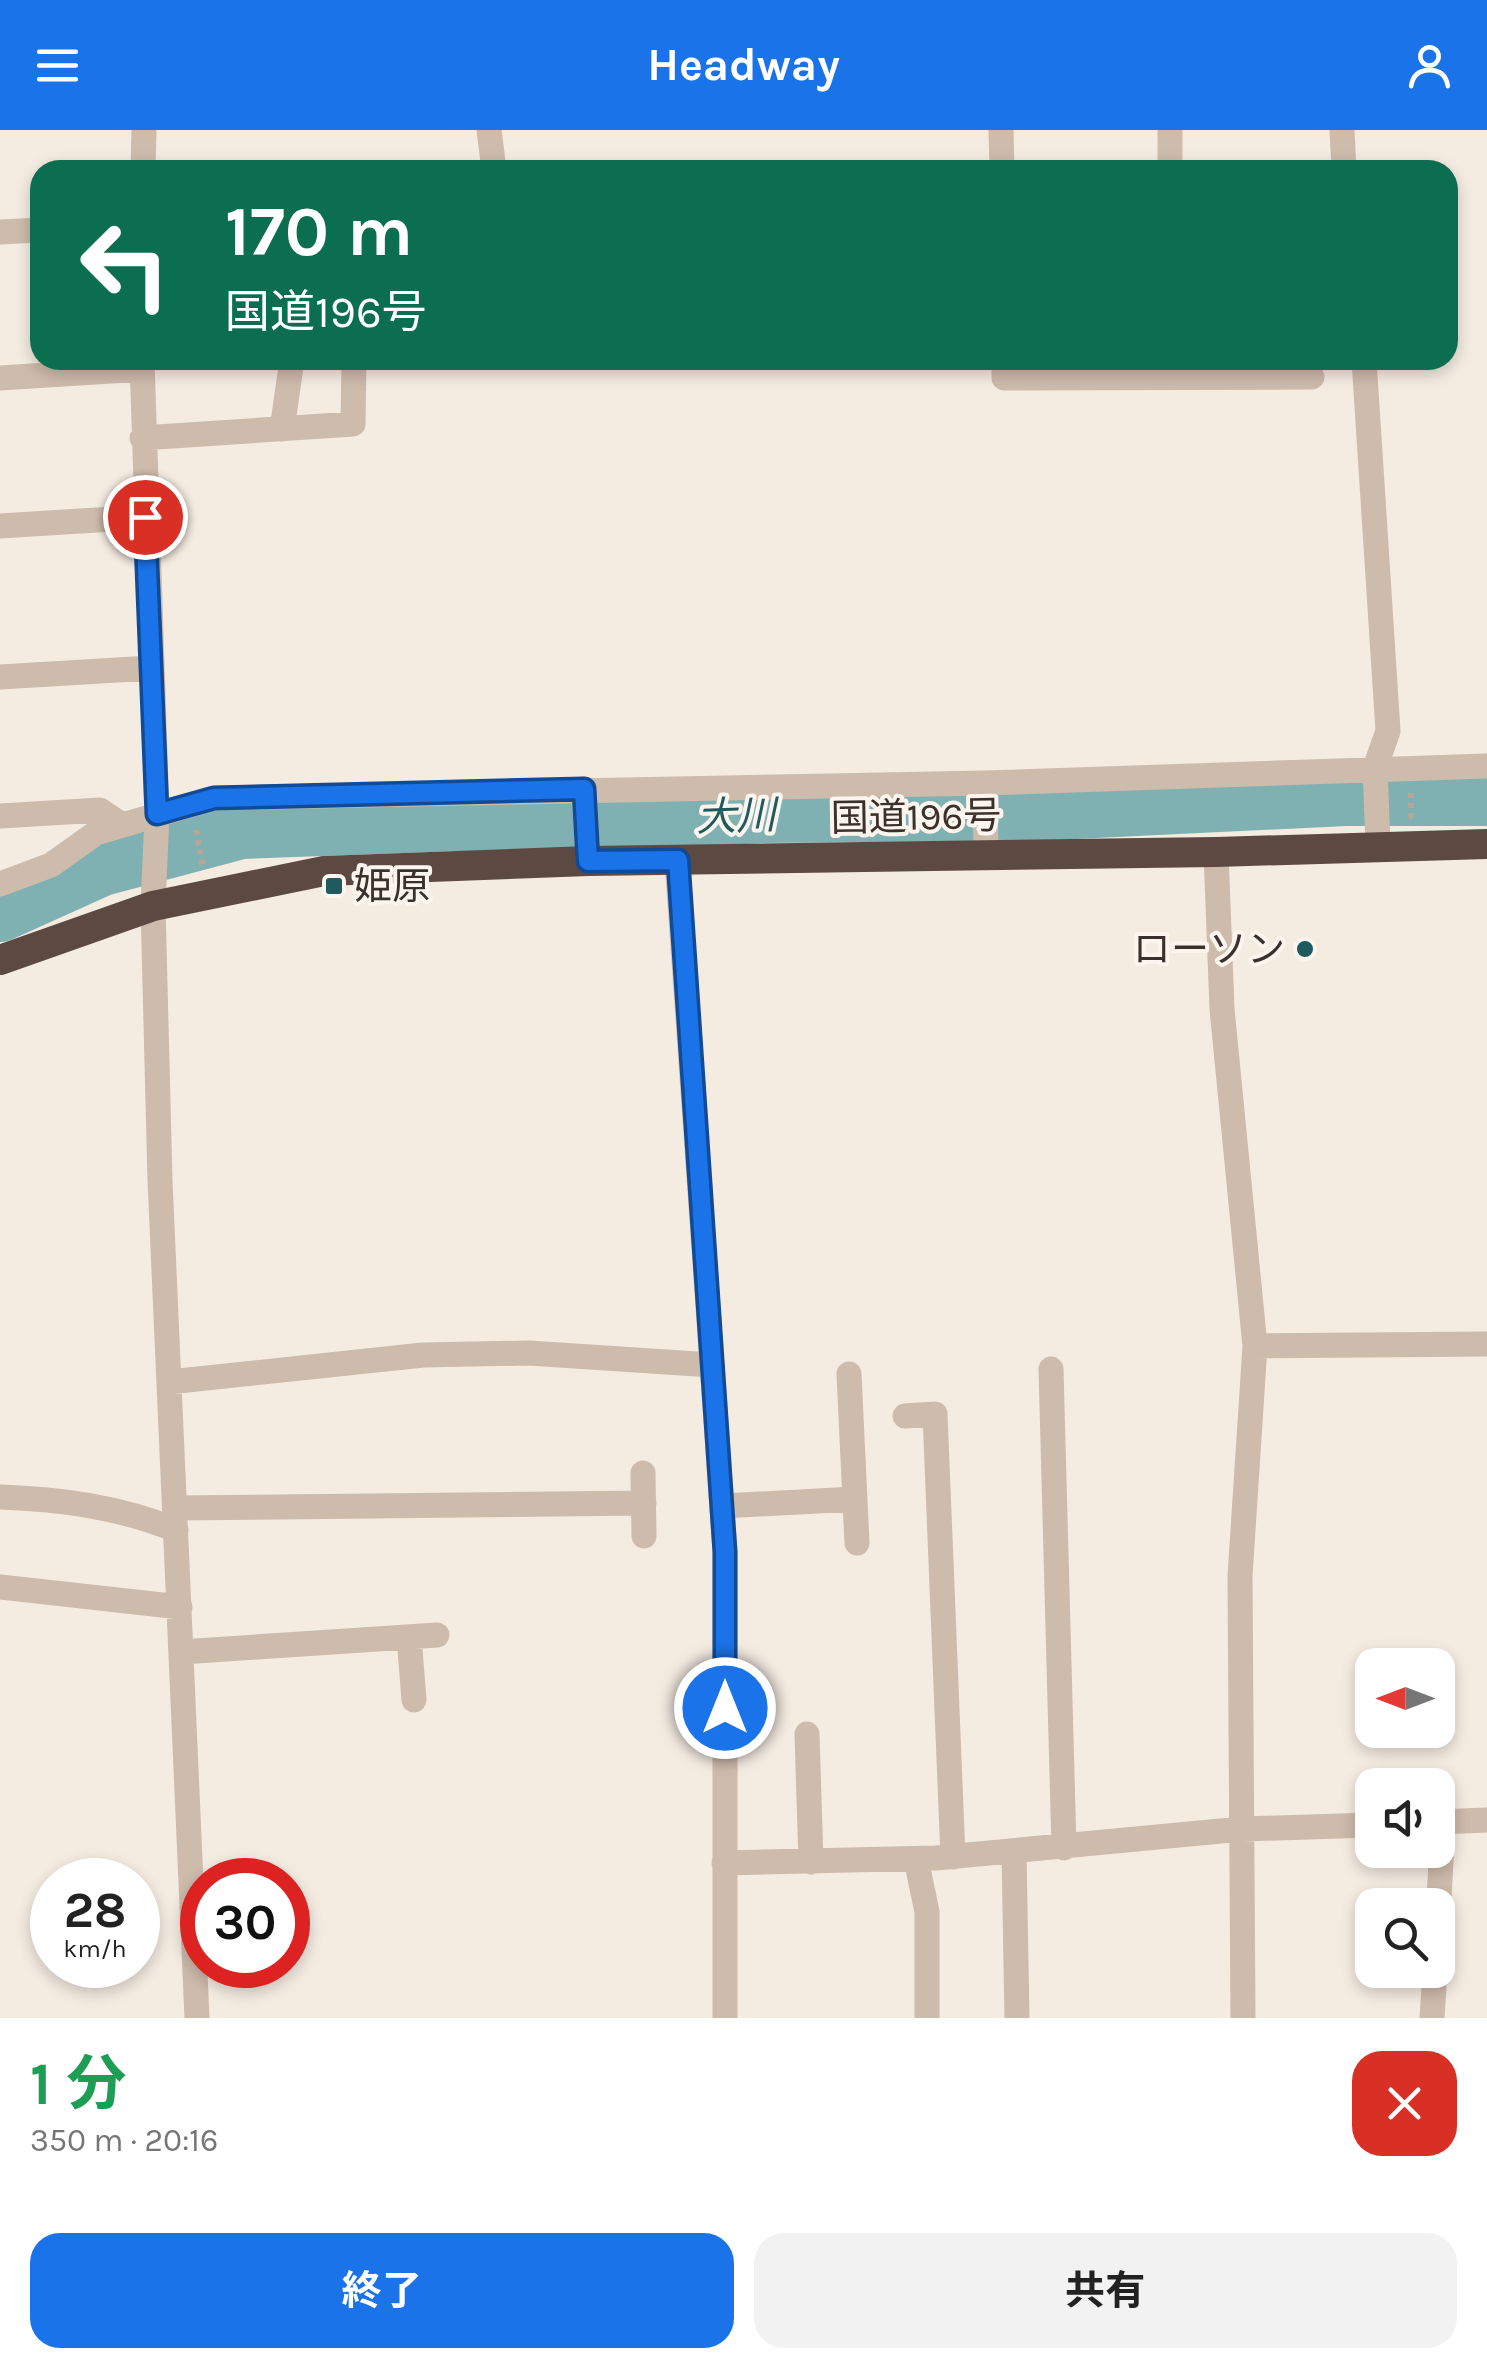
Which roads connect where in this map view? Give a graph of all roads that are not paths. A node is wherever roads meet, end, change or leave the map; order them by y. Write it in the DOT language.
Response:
graph roads {
  1 [pos="144,130"];
  2 [pos="490,130"];
  3 [pos="1002,130"];
  4 [pos="1170,130"];
  5 [pos="1342,130"];
  6 [pos="143,160"];
  7 [pos="493,160"];
  8 [pos="1002,160"];
  9 [pos="1170,160"];
  10 [pos="1344,160"];
  11 [pos="30,230"];
  12 [pos="0,232"];
  13 [pos="87,370"];
  14 [pos="142,370"];
  15 [pos="291,370"];
  16 [pos="354,370"];
  17 [pos="1004,370"];
  18 [pos="1152,370"];
  19 [pos="1189,370"];
  20 [pos="1365,370"];
  21 [pos="1312,377"];
  22 [pos="0,378"];
  23 [pos="282,429"];
  24 [pos="142,438"];
  25 [pos="145,517"];
  26 [pos="0,526"];
  27 [pos="151,668"];
  28 [pos="0,677"];
  29 [pos="1487,766"];
  30 [pos="1375,773"];
  31 [pos="985,787"];
  32 [pos="584,794"];
  33 [pos="0,816"];
  34 [pos="156,823"];
  35 [pos="122,825"];
  36 [pos="986,840"];
  37 [pos="1487,844"];
  38 [pos="1378,846"];
  39 [pos="587,847"];
  40 [pos="1216,852"];
  41 [pos="678,860"];
  42 [pos="0,884"];
  43 [pos="153,906"];
  44 [pos="0,960"];
  45 [pos="1487,1344"];
  46 [pos="1254,1346"];
  47 [pos="712,1365"];
  48 [pos="1050,1369"];
  49 [pos="849,1374"];
  50 [pos="169,1382"];
  51 [pos="905,1416"];
  52 [pos="643,1473"];
  53 [pos="0,1497"];
  54 [pos="855,1500"];
  55 [pos="644,1503"];
  56 [pos="722,1506"];
  57 [pos="176,1519"];
  58 [pos="644,1536"];
  59 [pos="858,1542"];
  60 [pos="0,1587"];
  61 [pos="64,1594"];
  62 [pos="180,1606"];
  63 [pos="63,1621"];
  64 [pos="437,1635"];
  65 [pos="409,1636"];
  66 [pos="181,1652"];
  67 [pos="414,1700"];
  68 [pos="808,1734"];
  69 [pos="1487,1820"];
  70 [pos="1455,1821"];
  71 [pos="1355,1826"];
  72 [pos="1242,1830"];
  73 [pos="1064,1848"];
  74 [pos="1014,1852"];
  75 [pos="953,1857"];
  76 [pos="916,1859"];
  77 [pos="811,1862"];
  78 [pos="724,1864"];
  79 [pos="1434,1988"];
  80 [pos="197,2018"];
  81 [pos="724,2018"];
  82 [pos="926,2018"];
  83 [pos="1017,2018"];
  84 [pos="1243,2018"];
  85 [pos="1432,2018"];
  1 -- 6 [label="street"];
  2 -- 7 [label="street"];
  3 -- 8 [label="street"];
  4 -- 9 [label="street"];
  5 -- 10 [label="street"];
  11 -- 12 [label="street"];
  13 -- 22 [label="street"];
  14 -- 24 [label="street"];
  15 -- 23 [label="street"];
  16 -- 23 [label="street"];
  17 -- 18 [label="street"];
  19 -- 21 [label="street"];
  20 -- 30 [label="street"];
  23 -- 24 [label="street"];
  24 -- 25 [label="street"];
  25 -- 26 [label="street"];
  25 -- 27 [label="street"];
  27 -- 28 [label="street"];
  27 -- 34 [label="street"];
  29 -- 30 [label="street"];
  30 -- 31 [label="street"];
  30 -- 38 [label="street"];
  31 -- 32 [label="street"];
  31 -- 36 [label="street"];
  32 -- 34 [label="street"];
  32 -- 39 [label="street"];
  33 -- 35 [label="street"];
  34 -- 35 [label="street"];
  34 -- 43 [label="street"];
  35 -- 42 [label="street"];
  36 -- 40 [label="highway, 国道196号"];
  36 -- 41 [label="highway, 国道196号"];
  37 -- 38 [label="highway, 国道196号"];
  38 -- 40 [label="highway, 国道196号"];
  39 -- 41 [label="highway, 国道196号"];
  39 -- 43 [label="highway, 国道196号"];
  40 -- 46 [label="street"];
  41 -- 47 [label="street"];
  43 -- 44 [label="highway, 国道196号"];
  43 -- 50 [label="street"];
  45 -- 46 [label="street"];
  46 -- 72 [label="street"];
  47 -- 50 [label="street"];
  47 -- 56 [label="street"];
  48 -- 73 [label="street"];
  49 -- 54 [label="street"];
  50 -- 57 [label="street"];
  51 -- 75 [label="street"];
  52 -- 55 [label="street"];
  53 -- 57 [label="street"];
  54 -- 56 [label="street"];
  54 -- 59 [label="street"];
  55 -- 57 [label="street"];
  55 -- 58 [label="street"];
  56 -- 78 [label="street"];
  57 -- 62 [label="street"];
  60 -- 61 [label="street"];
  61 -- 62 [label="street"];
  61 -- 63 [label="street"];
  62 -- 66 [label="street"];
  64 -- 65 [label="street"];
  65 -- 66 [label="street"];
  65 -- 67 [label="street"];
  66 -- 80 [label="street"];
  68 -- 77 [label="street"];
  69 -- 70 [label="street"];
  71 -- 72 [label="street"];
  72 -- 73 [label="street"];
  72 -- 84 [label="street"];
  73 -- 74 [label="street"];
  74 -- 75 [label="street"];
  74 -- 83 [label="street"];
  75 -- 76 [label="street"];
  76 -- 77 [label="street"];
  76 -- 82 [label="street"];
  77 -- 78 [label="street"];
  78 -- 81 [label="street"];
  79 -- 85 [label="street"];
}
